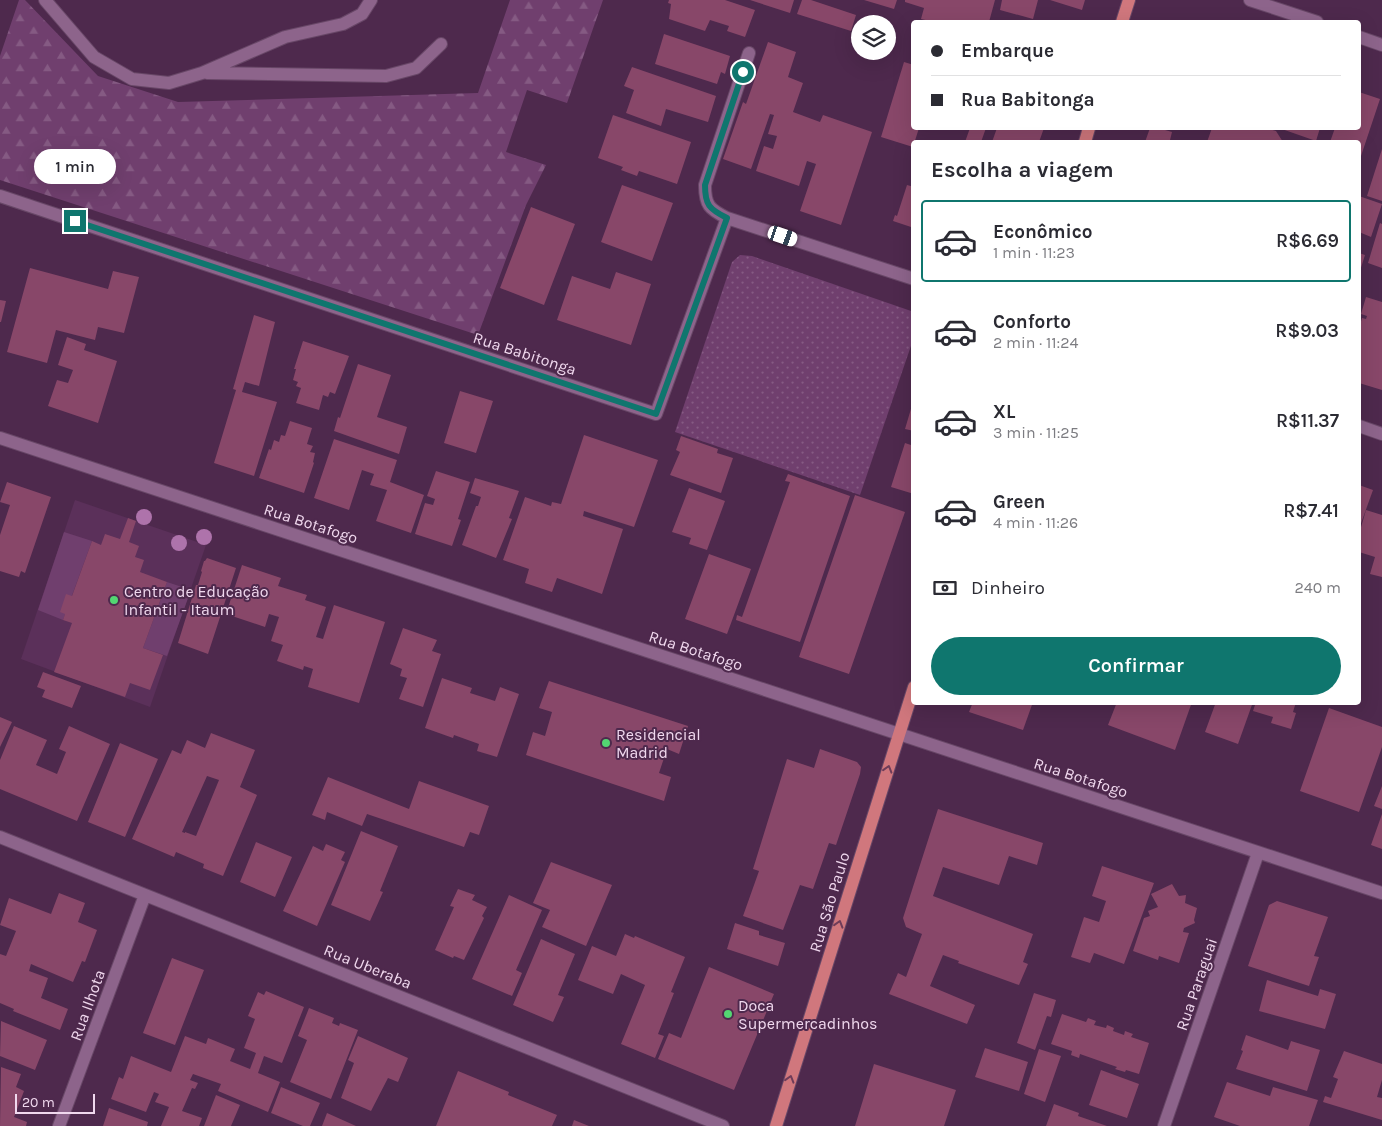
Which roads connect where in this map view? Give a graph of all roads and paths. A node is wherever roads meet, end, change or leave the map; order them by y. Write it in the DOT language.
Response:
graph roads {
  1 [pos="45,0"];
  2 [pos="371,0"];
  3 [pos="1130,0"];
  4 [pos="1250,0"];
  5 [pos="1123,20"];
  6 [pos="1311,20"];
  7 [pos="1361,38"];
  8 [pos="441,44"];
  9 [pos="1382,45"];
  10 [pos="749,54"];
  11 [pos="202,73"];
  12 [pos="0,196"];
  13 [pos="727,218"];
  14 [pos="911,278"];
  15 [pos="1361,427"];
  16 [pos="1382,434"];
  17 [pos="0,438"];
  18 [pos="911,696"];
  19 [pos="899,734"];
  20 [pos="0,837"];
  21 [pos="1258,852"];
  22 [pos="1382,893"];
  23 [pos="145,895"];
  24 [pos="59,1126"];
  25 [pos="723,1126"];
  26 [pos="776,1126"];
  27 [pos="1164,1126"];
  1 -- 11 [label="street"];
  2 -- 11 [label="street"];
  3 -- 5 [label="main road"];
  4 -- 6 [label="street"];
  7 -- 9 [label="street"];
  8 -- 11 [label="street"];
  10 -- 13 [label="street"];
  12 -- 13 [label="street, Rua Babitonga"];
  13 -- 14 [label="street"];
  15 -- 16 [label="street"];
  17 -- 19 [label="street, Rua Botafogo"];
  18 -- 19 [label="main road, Rua São Paulo"];
  19 -- 21 [label="street, Rua Botafogo"];
  26 -- 19 [label="main road, Rua São Paulo, one-way"];
  20 -- 23 [label="street, Rua Uberaba"];
  21 -- 22 [label="street, Rua Botafogo"];
  21 -- 27 [label="street, Rua Paraguai"];
  23 -- 24 [label="street, Rua Ilhota"];
  23 -- 25 [label="street, Rua Uberaba"];
}
